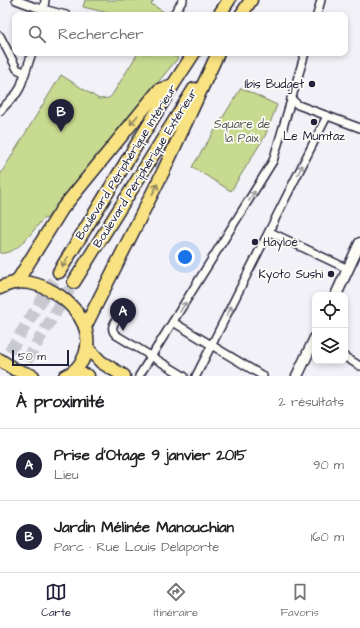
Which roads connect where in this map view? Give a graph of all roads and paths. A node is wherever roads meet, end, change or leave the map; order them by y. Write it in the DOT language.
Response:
graph roads {
  1 [pos="16,0"];
  2 [pos="45,0"];
  3 [pos="183,0"];
  4 [pos="229,0"];
  5 [pos="251,0"];
  6 [pos="321,0"];
  7 [pos="44,12"];
  8 [pos="175,12"];
  9 [pos="221,12"];
  10 [pos="243,12"];
  11 [pos="317,12"];
  12 [pos="0,36"];
  13 [pos="31,56"];
  14 [pos="192,56"];
  15 [pos="215,56"];
  16 [pos="216,56"];
  17 [pos="304,56"];
  18 [pos="25,73"];
  19 [pos="173,86"];
  20 [pos="291,98"];
  21 [pos="0,111"];
  22 [pos="327,116"];
  23 [pos="360,128"];
  24 [pos="270,232"];
  25 [pos="360,243"];
  26 [pos="348,269"];
  27 [pos="59,272"];
  28 [pos="74,282"];
  29 [pos="16,283"];
  30 [pos="0,288"];
  31 [pos="337,292"];
  32 [pos="116,320"];
  33 [pos="173,322"];
  34 [pos="85,327"];
  35 [pos="312,344"];
  36 [pos="212,345"];
  37 [pos="87,348"];
  38 [pos="151,357"];
  39 [pos="348,359"];
  40 [pos="0,360"];
  41 [pos="360,366"];
  42 [pos="70,374"];
  43 [pos="33,376"];
  44 [pos="88,376"];
  45 [pos="124,376"];
  46 [pos="139,376"];
  47 [pos="184,376"];
  48 [pos="196,376"];
  49 [pos="263,376"];
  50 [pos="297,376"];
  1 -- 7 [label="street"];
  2 -- 7 [label="street"];
  3 -- 8 [label="street"];
  4 -- 9 [label="main road"];
  5 -- 10 [label="main road"];
  6 -- 11 [label="street"];
  12 -- 18 [label="street"];
  13 -- 18 [label="street"];
  14 -- 19 [label="main road, Boulevard Périphérique Intérieur"];
  15 -- 28 [label="main road, Boulevard Périphérique Extérieur"];
  34 -- 16 [label="main road, one-way"];
  17 -- 20 [label="street"];
  18 -- 21 [label="street"];
  19 -- 27 [label="main road, Boulevard Périphérique Intérieur, one-way"];
  19 -- 29 [label="main road, one-way"];
  20 -- 22 [label="street"];
  33 -- 20 [label="street, one-way"];
  22 -- 23 [label="street"];
  24 -- 22 [label="street, one-way"];
  24 -- 26 [label="street"];
  36 -- 24 [label="street, one-way"];
  25 -- 26 [label="main road"];
  26 -- 31 [label="main road"];
  29 -- 30 [label="main road"];
  29 -- 34 [label="main road"];
  32 -- 38 [label="street"];
  33 -- 36 [label="street"];
  33 -- 38 [label="street"];
  34 -- 37 [label="main road"];
  35 -- 50 [label="main road"];
  36 -- 48 [label="street"];
  36 -- 49 [label="street"];
  37 -- 42 [label="main road"];
  37 -- 45 [label="main road"];
  38 -- 46 [label="street"];
  38 -- 47 [label="street"];
  39 -- 41 [label="street"];
  40 -- 43 [label="main road"];
  42 -- 44 [label="main road"];
}
